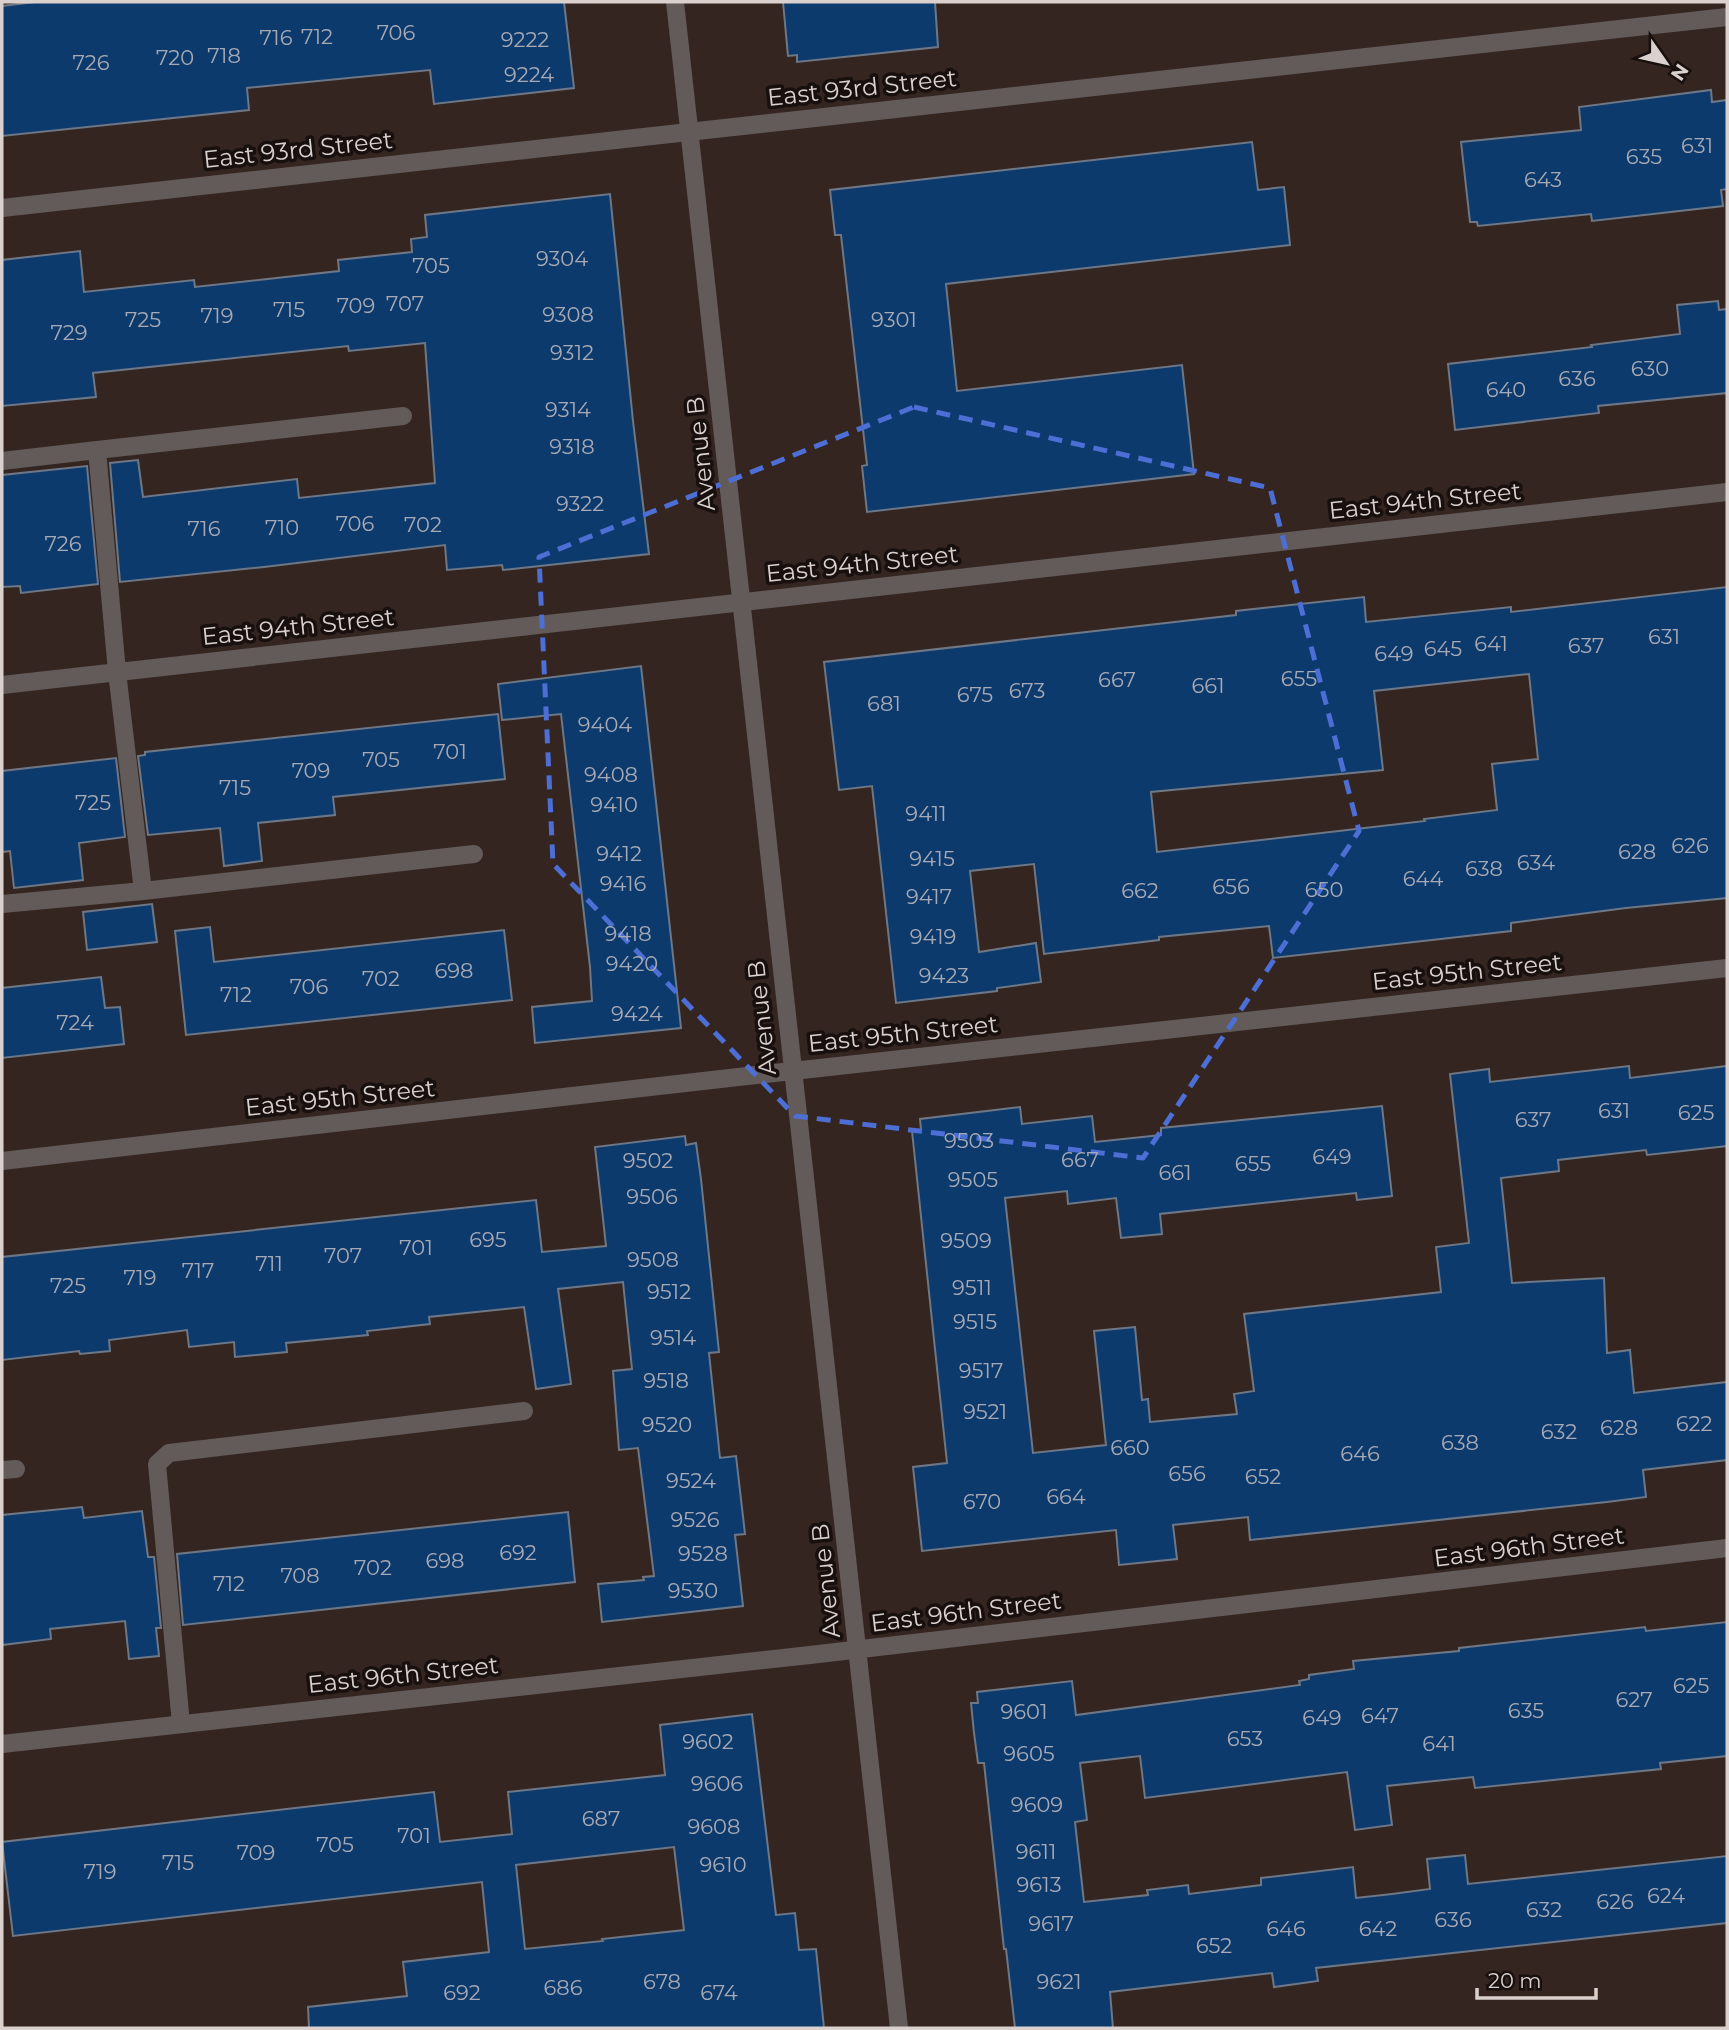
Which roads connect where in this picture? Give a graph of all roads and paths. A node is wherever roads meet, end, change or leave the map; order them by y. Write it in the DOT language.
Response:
graph roads {
  1 [pos="675,2"];
  2 [pos="1727,17"];
  3 [pos="690,131"];
  4 [pos="2,208"];
  5 [pos="403,416"];
  6 [pos="97,450"];
  7 [pos="2,461"];
  8 [pos="1727,492"];
  9 [pos="742,602"];
  10 [pos="117,672"];
  11 [pos="2,685"];
  12 [pos="474,854"];
  13 [pos="143,891"];
  14 [pos="2,904"];
  15 [pos="1727,968"];
  16 [pos="793,1071"];
  17 [pos="2,1161"];
  18 [pos="524,1411"];
  19 [pos="1727,1548"];
  20 [pos="858,1649"];
  21 [pos="181,1724"];
  22 [pos="2,1744"];
  23 [pos="899,2028"];
  1 -- 3 [label="street, Avenue B"];
  2 -- 3 [label="street, East 93rd Street"];
  3 -- 4 [label="street, East 93rd Street"];
  3 -- 9 [label="street, Avenue B"];
  5 -- 6 [label="street"];
  6 -- 7 [label="street"];
  6 -- 10 [label="street"];
  8 -- 9 [label="street, East 94th Street"];
  9 -- 10 [label="street, East 94th Street"];
  9 -- 16 [label="street, Avenue B"];
  10 -- 11 [label="street, East 94th Street"];
  10 -- 13 [label="street"];
  12 -- 13 [label="street"];
  13 -- 14 [label="street"];
  15 -- 16 [label="street, East 95th Street"];
  16 -- 17 [label="street, East 95th Street"];
  16 -- 20 [label="street, Avenue B"];
  18 -- 21 [label="street"];
  19 -- 20 [label="street, East 96th Street"];
  20 -- 21 [label="street, East 96th Street"];
  20 -- 23 [label="street, Avenue B"];
  21 -- 22 [label="street, East 96th Street"];
}
